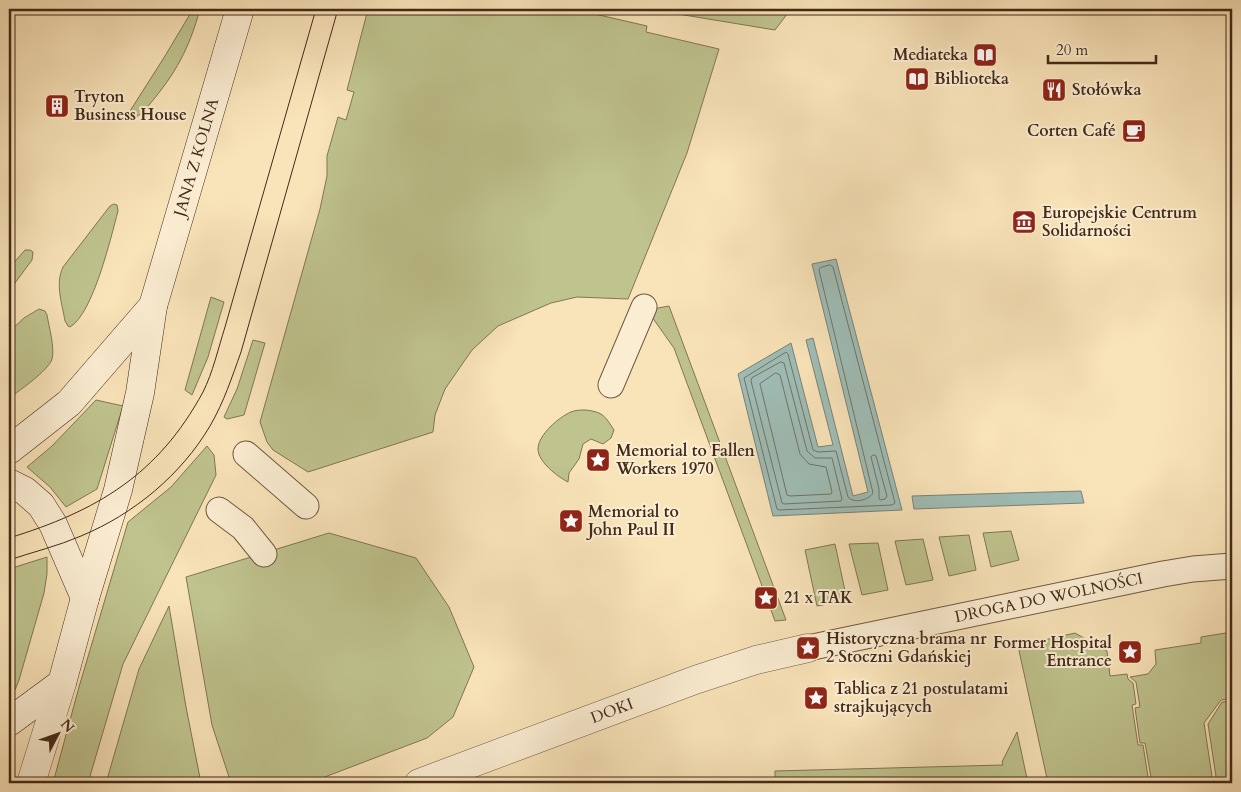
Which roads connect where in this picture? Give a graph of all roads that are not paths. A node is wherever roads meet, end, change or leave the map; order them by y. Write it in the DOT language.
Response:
graph roads {
  1 [pos="240,9"];
  2 [pos="153,306"];
  3 [pos="644,307"];
  4 [pos="611,385"];
  5 [pos="9,450"];
  6 [pos="246,454"];
  7 [pos="9,482"];
  8 [pos="306,506"];
  9 [pos="219,510"];
  10 [pos="264,554"];
  11 [pos="1232,566"];
  12 [pos="85,598"];
  13 [pos="808,648"];
  14 [pos="62,684"];
  15 [pos="9,722"];
  16 [pos="31,783"];
  17 [pos="419,783"];
  1 -- 2 [label="main road, JANA Z KOLNA"];
  2 -- 5 [label="main road, JANA Z KOLNA"];
  2 -- 12 [label="main road, JANA Z KOLNA"];
  3 -- 4 [label="street"];
  6 -- 8 [label="street"];
  7 -- 12 [label="main road"];
  9 -- 10 [label="street"];
  11 -- 13 [label="street, DROGA DO WOLNOŚCI"];
  12 -- 14 [label="main road, JANA Z KOLNA"];
  13 -- 17 [label="main road, DOKI"];
  14 -- 15 [label="main road"];
  14 -- 16 [label="main road, JANA Z KOLNA"];
}
